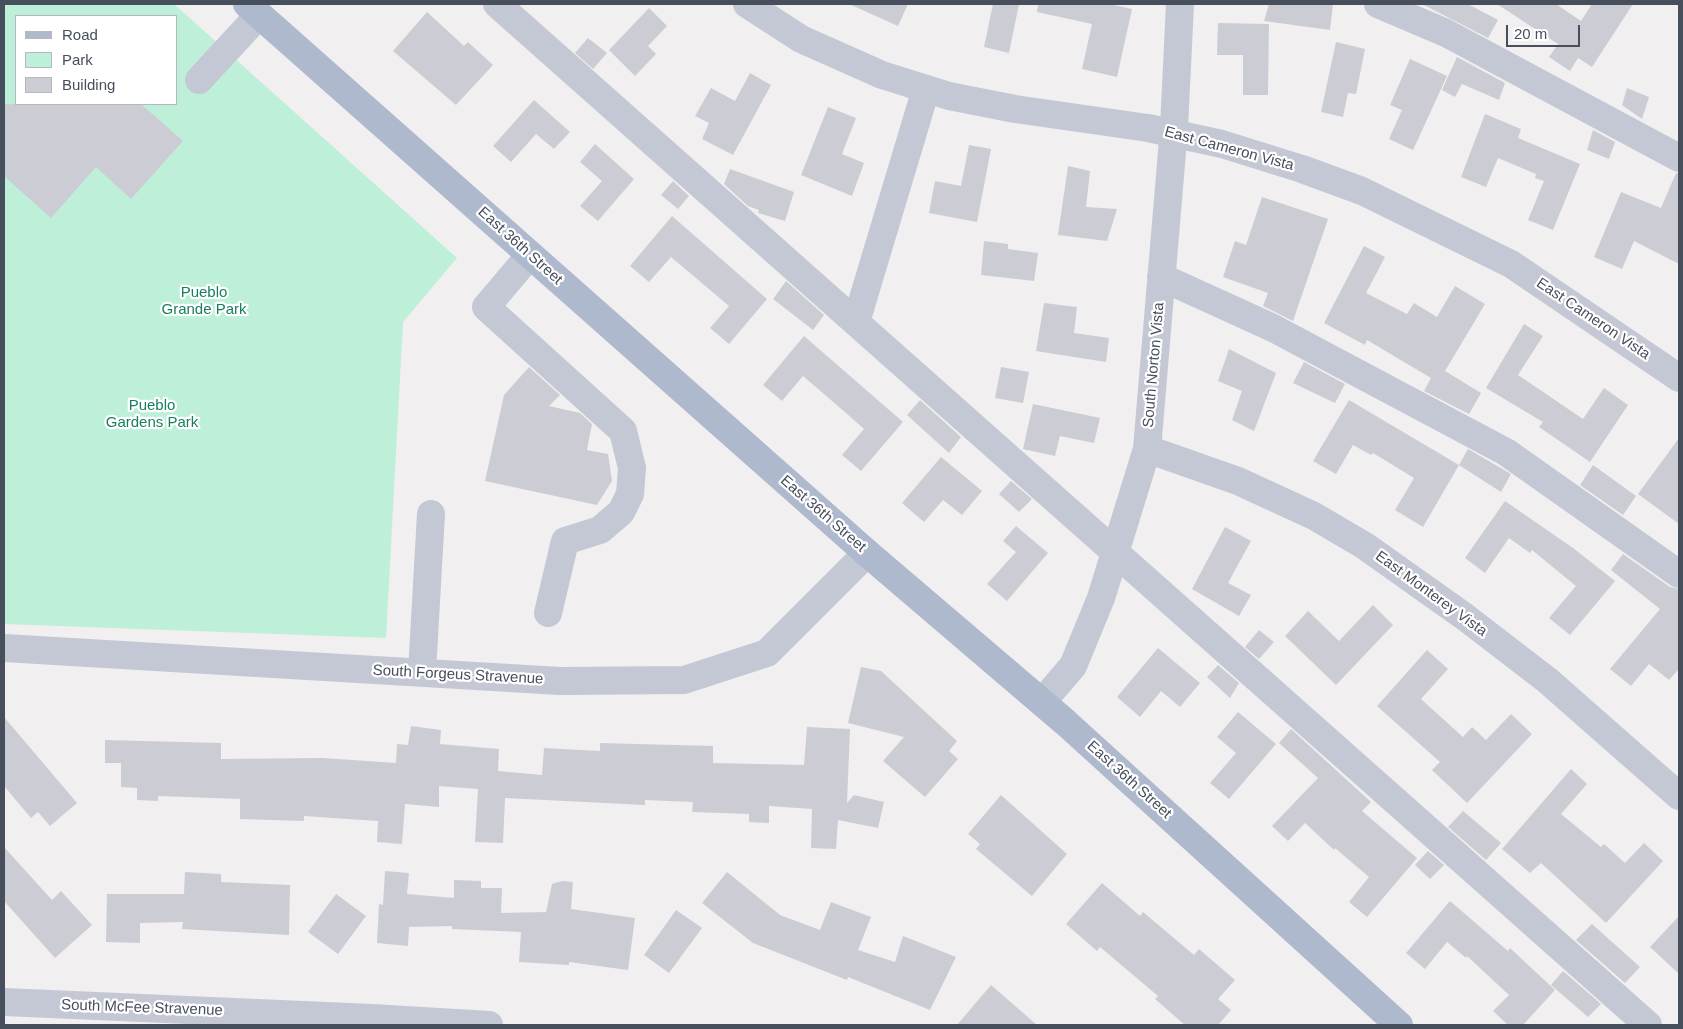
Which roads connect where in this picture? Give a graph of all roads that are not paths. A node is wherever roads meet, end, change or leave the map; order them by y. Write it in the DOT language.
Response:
graph roads {
  1 [pos="497,4"];
  2 [pos="747,4"];
  3 [pos="1180,4"];
  4 [pos="1378,4"];
  5 [pos="253,9"];
  6 [pos="200,80"];
  7 [pos="926,89"];
  8 [pos="1174,134"];
  9 [pos="1679,158"];
  10 [pos="530,255"];
  11 [pos="1162,277"];
  12 [pos="856,322"];
  13 [pos="1679,378"];
  14 [pos="1147,449"];
  15 [pos="431,514"];
  16 [pos="1116,552"];
  17 [pos="867,553"];
  18 [pos="1679,574"];
  19 [pos="548,613"];
  20 [pos="4,648"];
  21 [pos="422,672"];
  22 [pos="1042,702"];
  23 [pos="1679,796"];
  24 [pos="4,1002"];
  25 [pos="489,1025"];
  26 [pos="1398,1025"];
  27 [pos="1648,1025"];
  1 -- 12 [label="street"];
  2 -- 7 [label="street, East Cameron Vista"];
  3 -- 8 [label="street, South Norton Vista"];
  4 -- 9 [label="street"];
  5 -- 6 [label="street"];
  5 -- 10 [label="main road, East 36th Street"];
  7 -- 8 [label="street, East Cameron Vista"];
  7 -- 12 [label="street"];
  8 -- 11 [label="street, South Norton Vista"];
  8 -- 13 [label="street, East Cameron Vista"];
  10 -- 17 [label="main road, East 36th Street"];
  10 -- 19 [label="street"];
  11 -- 14 [label="street, South Norton Vista"];
  11 -- 18 [label="street"];
  12 -- 16 [label="street"];
  14 -- 16 [label="street, South Norton Vista"];
  14 -- 23 [label="street, East Monterey Vista"];
  15 -- 21 [label="street"];
  16 -- 22 [label="street, South Norton Vista"];
  16 -- 27 [label="street"];
  17 -- 21 [label="street, South Forgeus Stravenue"];
  17 -- 22 [label="main road, East 36th Street"];
  20 -- 21 [label="street, South Forgeus Stravenue"];
  22 -- 26 [label="main road, East 36th Street"];
  24 -- 25 [label="street, South McFee Stravenue"];
}
